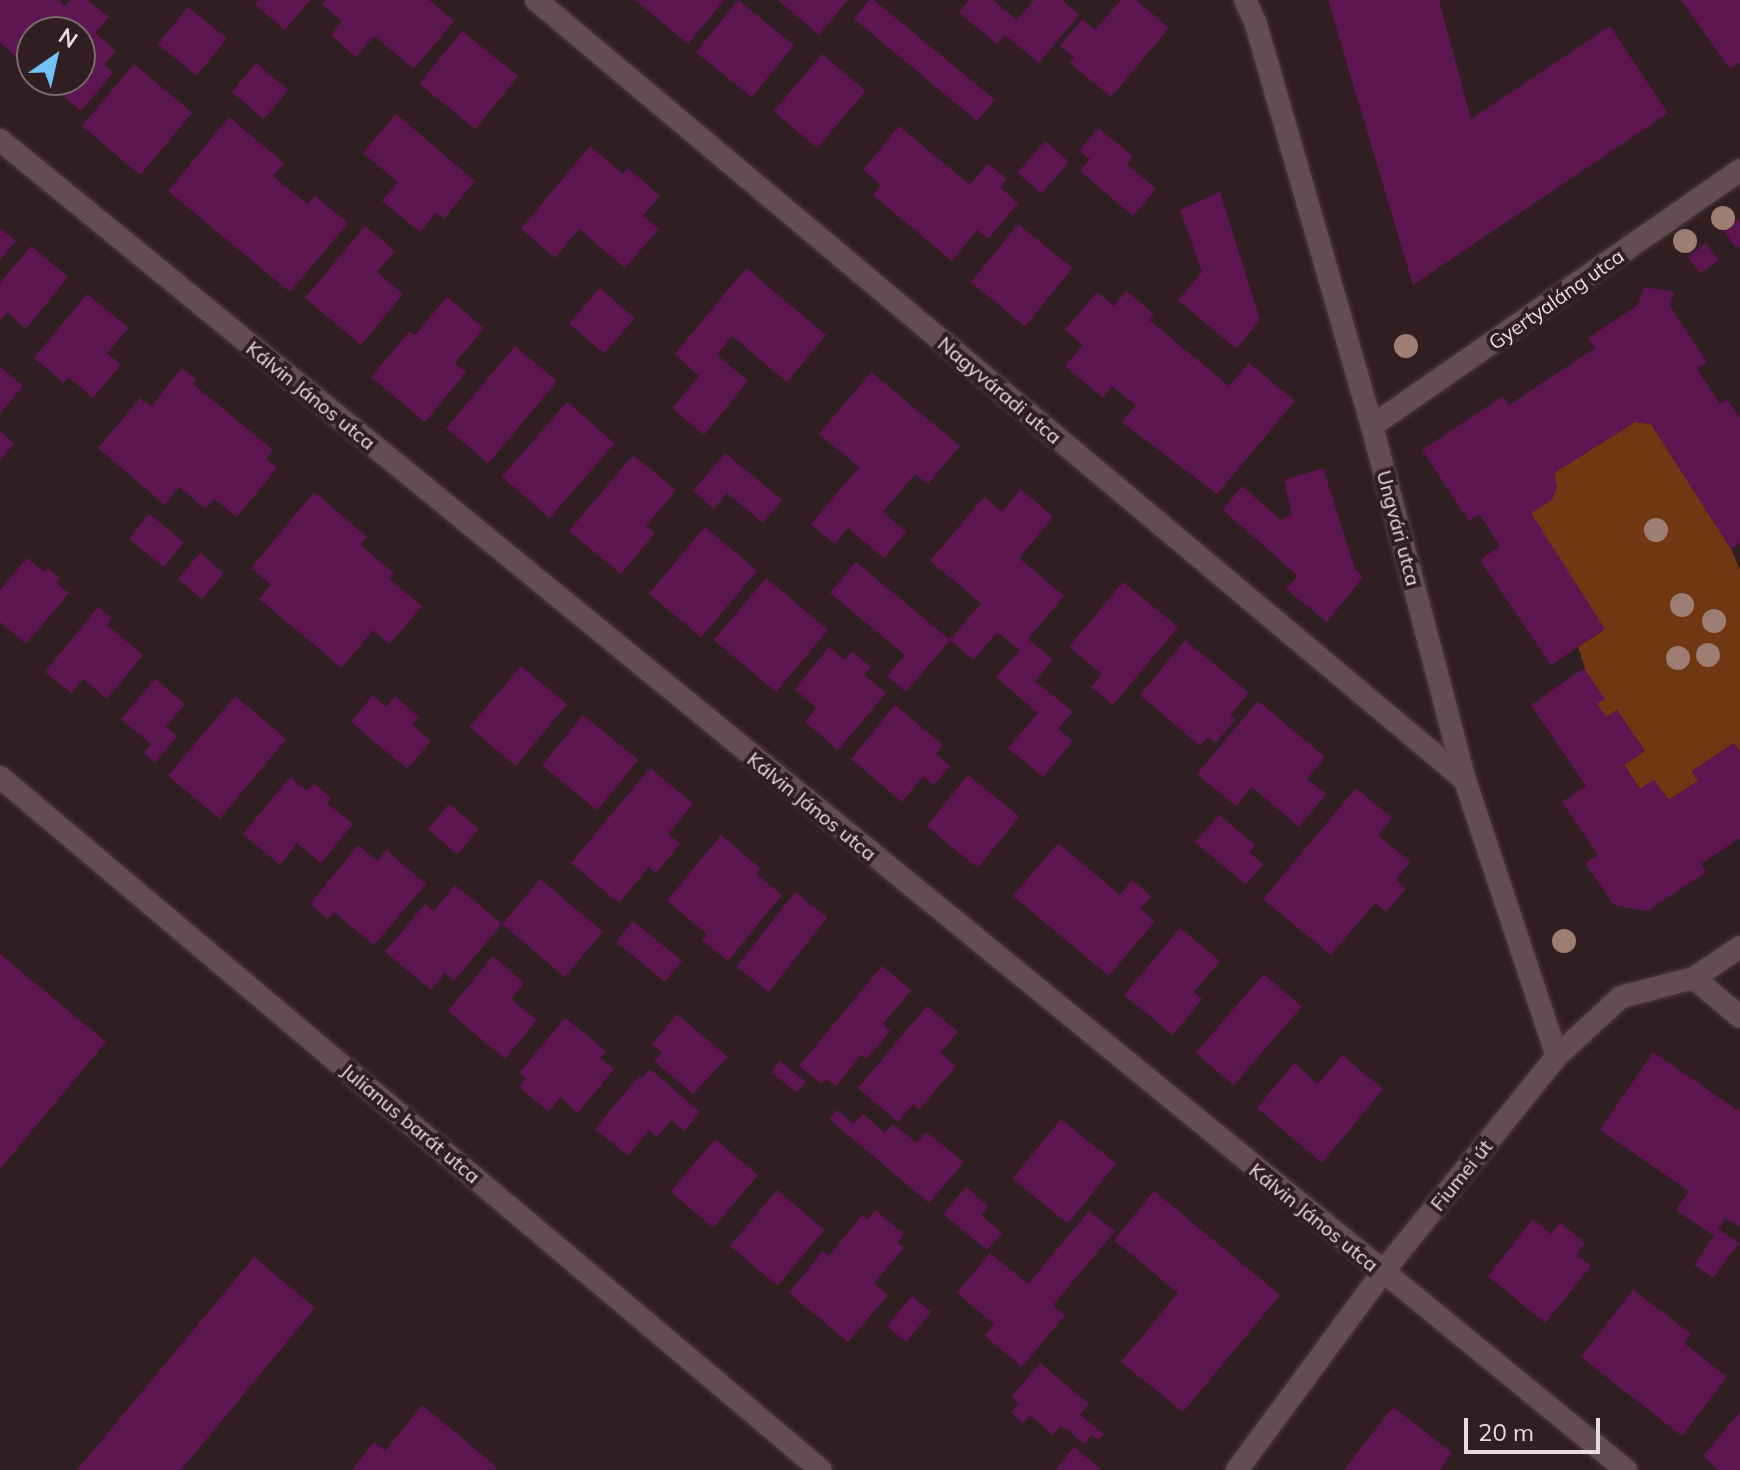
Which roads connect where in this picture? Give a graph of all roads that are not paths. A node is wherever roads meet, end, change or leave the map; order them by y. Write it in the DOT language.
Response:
graph roads {
  1 [pos="536,0"];
  2 [pos="1245,0"];
  3 [pos="0,140"];
  4 [pos="1740,170"];
  5 [pos="1372,426"];
  6 [pos="0,777"];
  7 [pos="1465,780"];
  8 [pos="1740,947"];
  9 [pos="1694,978"];
  10 [pos="1740,1017"];
  11 [pos="1557,1056"];
  12 [pos="1382,1273"];
  13 [pos="821,1470"];
  14 [pos="1237,1470"];
  15 [pos="1626,1470"];
  1 -- 7 [label="street, Nagyváradi utca"];
  2 -- 5 [label="street, Ungvári utca"];
  3 -- 12 [label="street, Kálvin János utca"];
  4 -- 5 [label="street, Gyertyaláng utca"];
  5 -- 7 [label="street, Ungvári utca"];
  6 -- 13 [label="street, Julianus barát utca"];
  7 -- 11 [label="street, Ungvári utca"];
  8 -- 9 [label="street, Fiumei út"];
  9 -- 10 [label="street"];
  9 -- 11 [label="street, Fiumei út"];
  11 -- 12 [label="street, Fiumei út"];
  12 -- 14 [label="street, Fiumei út"];
  12 -- 15 [label="street, Kálvin János utca"];
}
